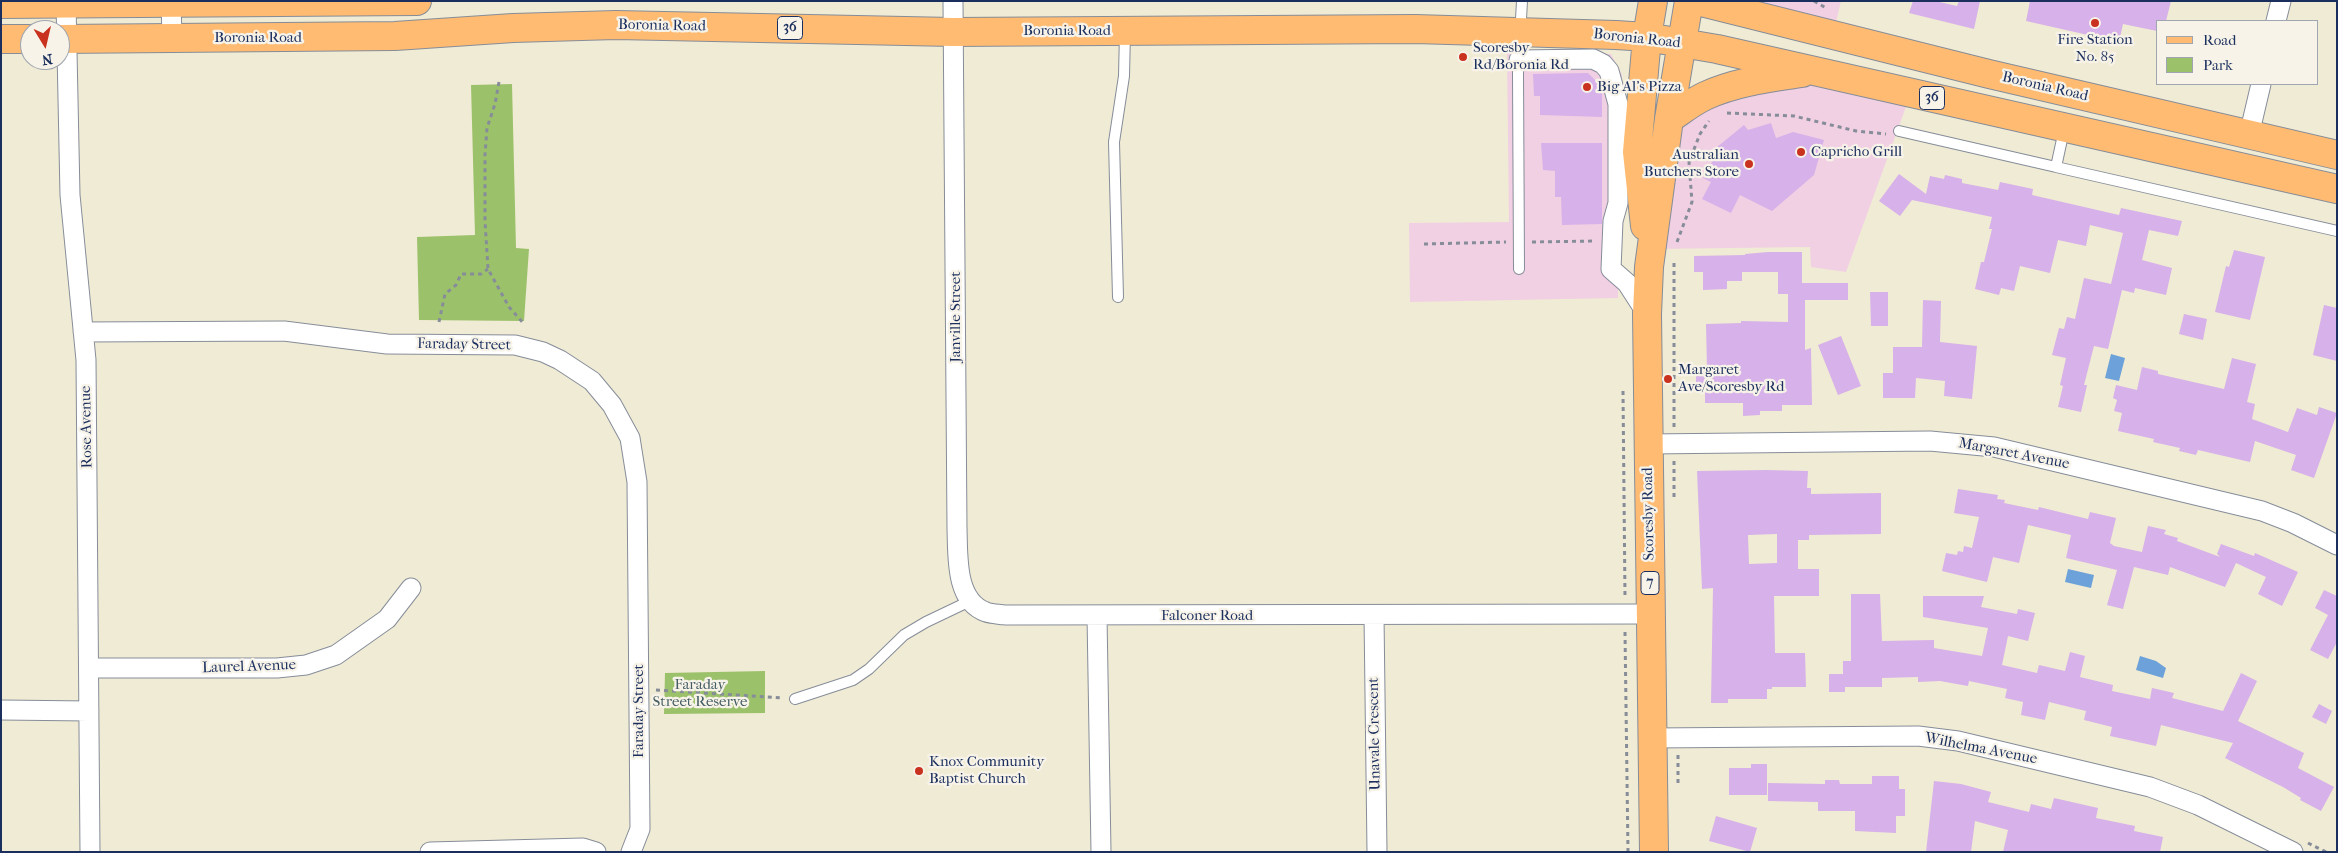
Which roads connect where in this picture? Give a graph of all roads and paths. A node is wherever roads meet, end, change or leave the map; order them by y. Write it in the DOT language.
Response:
graph roads {
  1 [pos="417,1"];
  2 [pos="953,1"];
  3 [pos="1522,1"];
  4 [pos="1653,1"];
  5 [pos="1689,1"];
  6 [pos="1697,1"];
  7 [pos="2281,1"];
  8 [pos="171,2"];
  9 [pos="66,3"];
  10 [pos="1,4"];
  11 [pos="1742,7"];
  12 [pos="65,20"];
  13 [pos="2276,20"];
  14 [pos="1125,31"];
  15 [pos="953,32"];
  16 [pos="1520,32"];
  17 [pos="1647,37"];
  18 [pos="172,38"];
  19 [pos="1,39"];
  20 [pos="20,39"];
  21 [pos="70,39"];
  22 [pos="1682,43"];
  23 [pos="1519,60"];
  24 [pos="65,70"];
  25 [pos="1818,71"];
  26 [pos="499,82"];
  27 [pos="2261,85"];
  28 [pos="1721,113"];
  29 [pos="1669,119"];
  30 [pos="1710,119"];
  31 [pos="2064,129"];
  32 [pos="1899,131"];
  33 [pos="2249,135"];
  34 [pos="2337,155"];
  35 [pos="2056,167"];
  36 [pos="2337,189"];
  37 [pos="2337,231"];
  38 [pos="1675,247"];
  39 [pos="1662,264"];
  40 [pos="488,269"];
  41 [pos="1519,269"];
  42 [pos="1118,297"];
  43 [pos="1647,314"];
  44 [pos="439,322"];
  45 [pos="524,324"];
  46 [pos="83,332"];
  47 [pos="1623,386"];
  48 [pos="1674,426"];
  49 [pos="1648,444"];
  50 [pos="1674,462"];
  51 [pos="1684,462"];
  52 [pos="2337,545"];
  53 [pos="411,588"];
  54 [pos="1620,594"];
  55 [pos="970,601"];
  56 [pos="1651,614"];
  57 [pos="1374,615"];
  58 [pos="1097,616"];
  59 [pos="1625,633"];
  60 [pos="89,668"];
  61 [pos="639,689"];
  62 [pos="795,699"];
  63 [pos="1,710"];
  64 [pos="89,711"];
  65 [pos="1651,738"];
  66 [pos="1678,756"];
  67 [pos="1687,756"];
  68 [pos="90,852"];
  69 [pos="430,852"];
  70 [pos="596,852"];
  71 [pos="632,852"];
  72 [pos="1101,852"];
  73 [pos="1377,852"];
  74 [pos="1628,852"];
  75 [pos="1654,852"];
  76 [pos="2293,852"];
  1 -- 8 [label="main road"];
  2 -- 15 [label="street, Janville Street"];
  3 -- 16 [label="lane"];
  4 -- 17 [label="main road, Scoresby Road / 7"];
  5 -- 22 [label="main road, Scoresby Road / 7"];
  6 -- 11 [label="main road, Boronia Road"];
  7 -- 13 [label="street"];
  8 -- 9 [label="main road"];
  8 -- 18 [label="street"];
  9 -- 10 [label="main road"];
  9 -- 12 [label="street, Rose Avenue"];
  11 -- 33 [label="main road, Boronia Road"];
  14 -- 15 [label="main road, Boronia Road / 36"];
  14 -- 16 [label="main road, Boronia Road / 36"];
  14 -- 42 [label="lane"];
  15 -- 18 [label="main road, Boronia Road / 36"];
  15 -- 55 [label="street, Janville Street"];
  16 -- 17 [label="main road, Boronia Road / 36"];
  16 -- 23 [label="lane"];
  17 -- 22 [label="main road, Boronia Road / 36"];
  17 -- 39 [label="main road, Scoresby Road / 7"];
  18 -- 21 [label="main road, Boronia Road / 36"];
  19 -- 20 [label="main road"];
  22 -- 25 [label="main road, Boronia Road / 36"];
  22 -- 29 [label="main road, Scoresby Road / 7"];
  23 -- 41 [label="lane"];
  23 -- 43 [label="street"];
  24 -- 46 [label="street, Rose Avenue"];
  25 -- 29 [label="main road"];
  25 -- 31 [label="main road, Boronia Road / 36"];
  26 -- 40 [label="path"];
  27 -- 33 [label="street"];
  28 -- 32 [label="path"];
  29 -- 39 [label="main road, Scoresby Road / 7"];
  30 -- 38 [label="path"];
  31 -- 35 [label="lane"];
  31 -- 36 [label="main road, Boronia Road / 36"];
  32 -- 35 [label="lane"];
  33 -- 34 [label="main road, Boronia Road"];
  35 -- 37 [label="lane"];
  39 -- 43 [label="main road, Scoresby Road / 7"];
  39 -- 48 [label="path"];
  40 -- 44 [label="path"];
  40 -- 45 [label="path"];
  43 -- 49 [label="main road, Scoresby Road / 7"];
  46 -- 60 [label="street, Rose Avenue"];
  46 -- 61 [label="street, Faraday Street"];
  47 -- 54 [label="path"];
  49 -- 52 [label="street, Margaret Avenue"];
  49 -- 56 [label="main road, Scoresby Road / 7"];
  50 -- 51 [label="path"];
  53 -- 60 [label="street, Laurel Avenue"];
  55 -- 58 [label="street, Falconer Road"];
  55 -- 62 [label="lane"];
  56 -- 57 [label="street, Falconer Road"];
  56 -- 65 [label="main road, Scoresby Road / 7"];
  57 -- 58 [label="street, Falconer Road"];
  57 -- 73 [label="street, Unavale Crescent"];
  58 -- 72 [label="street"];
  59 -- 74 [label="path"];
  60 -- 64 [label="street, Rose Avenue"];
  61 -- 62 [label="path"];
  61 -- 71 [label="street, Faraday Street"];
  63 -- 64 [label="street"];
  64 -- 68 [label="street, Rose Avenue"];
  65 -- 75 [label="main road, Scoresby Road / 7"];
  65 -- 76 [label="street, Wilhelma Avenue"];
  66 -- 67 [label="path"];
  69 -- 70 [label="street"];
}
